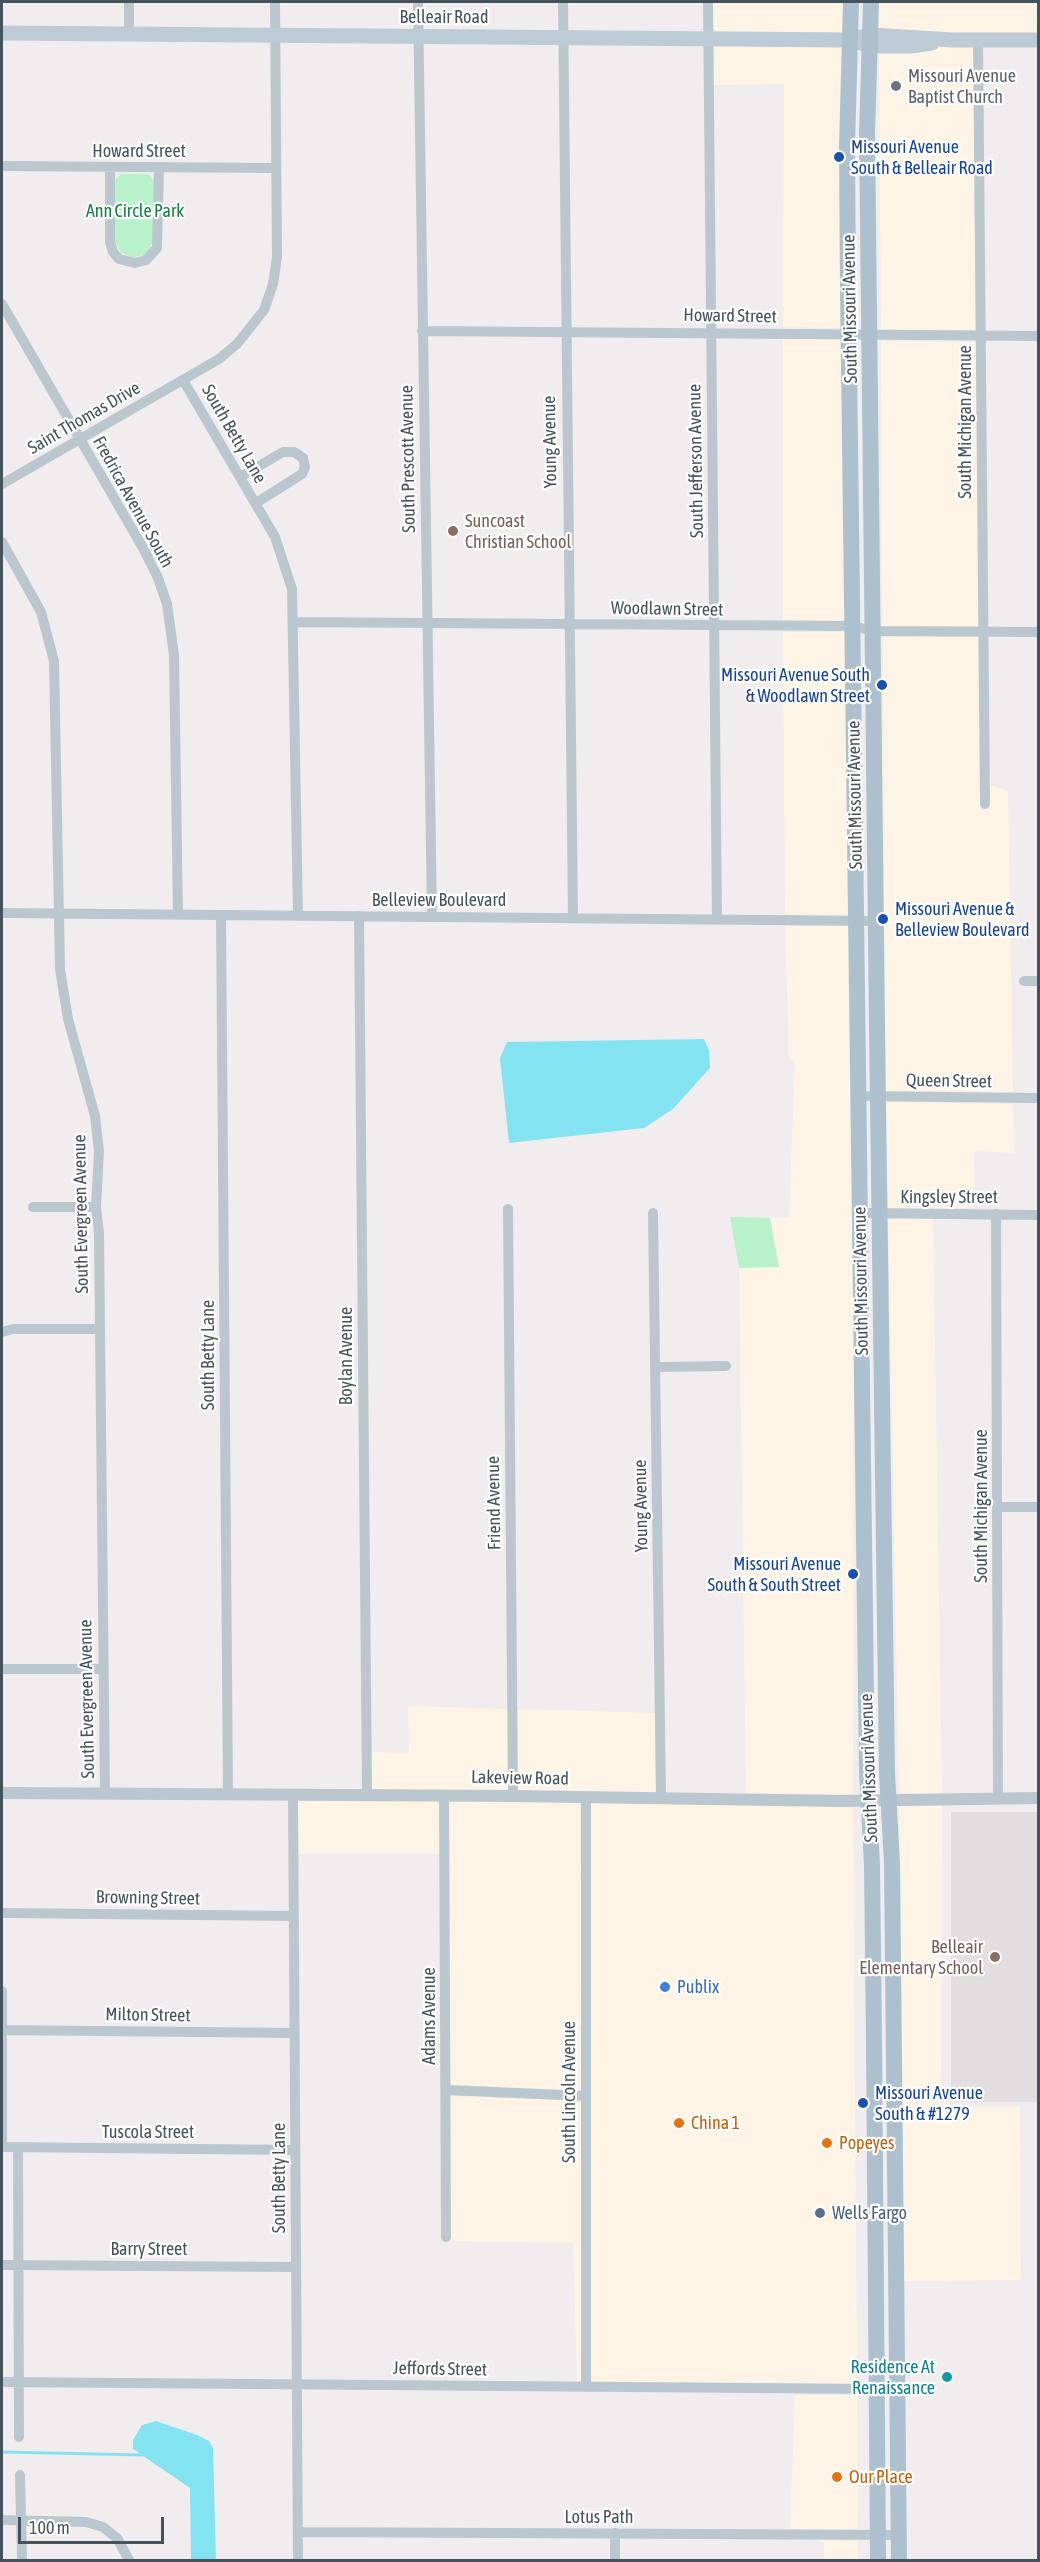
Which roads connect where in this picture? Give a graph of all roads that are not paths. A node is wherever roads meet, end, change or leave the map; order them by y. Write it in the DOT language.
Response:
graph roads {
  1 [pos="129,2"];
  2 [pos="275,2"];
  3 [pos="418,2"];
  4 [pos="563,2"];
  5 [pos="708,2"];
  6 [pos="851,2"];
  7 [pos="871,2"];
  8 [pos="2,33"];
  9 [pos="129,34"];
  10 [pos="275,35"];
  11 [pos="418,37"];
  12 [pos="562,37"];
  13 [pos="707,39"];
  14 [pos="850,40"];
  15 [pos="870,40"];
  16 [pos="978,40"];
  17 [pos="1038,40"];
  18 [pos="2,166"];
  19 [pos="110,167"];
  20 [pos="159,168"];
  21 [pos="276,168"];
  22 [pos="2,304"];
  23 [pos="422,331"];
  24 [pos="565,331"];
  25 [pos="711,332"];
  26 [pos="849,333"];
  27 [pos="869,335"];
  28 [pos="982,336"];
  29 [pos="1038,336"];
  30 [pos="183,380"];
  31 [pos="79,440"];
  32 [pos="240,477"];
  33 [pos="2,484"];
  34 [pos="256,503"];
  35 [pos="2,542"];
  36 [pos="294,622"];
  37 [pos="427,623"];
  38 [pos="569,624"];
  39 [pos="714,626"];
  40 [pos="853,626"];
  41 [pos="873,631"];
  42 [pos="983,632"];
  43 [pos="1038,632"];
  44 [pos="985,804"];
  45 [pos="2,913"];
  46 [pos="59,914"];
  47 [pos="178,915"];
  48 [pos="221,915"];
  49 [pos="298,916"];
  50 [pos="359,916"];
  51 [pos="432,916"];
  52 [pos="573,918"];
  53 [pos="717,919"];
  54 [pos="856,921"];
  55 [pos="876,921"];
  56 [pos="1024,981"];
  57 [pos="1038,981"];
  58 [pos="859,1096"];
  59 [pos="879,1097"];
  60 [pos="1038,1098"];
  61 [pos="33,1207"];
  62 [pos="96,1208"];
  63 [pos="508,1209"];
  64 [pos="652,1213"];
  65 [pos="860,1213"];
  66 [pos="880,1213"];
  67 [pos="996,1214"];
  68 [pos="1038,1215"];
  69 [pos="100,1329"];
  70 [pos="2,1332"];
  71 [pos="726,1366"];
  72 [pos="656,1367"];
  73 [pos="998,1507"];
  74 [pos="1038,1507"];
  75 [pos="2,1669"];
  76 [pos="103,1670"];
  77 [pos="2,1793"];
  78 [pos="105,1794"];
  79 [pos="228,1794"];
  80 [pos="293,1795"];
  81 [pos="367,1795"];
  82 [pos="444,1795"];
  83 [pos="513,1796"];
  84 [pos="586,1797"];
  85 [pos="660,1798"];
  86 [pos="998,1798"];
  87 [pos="1038,1798"];
  88 [pos="888,1799"];
  89 [pos="868,1800"];
  90 [pos="2,1913"];
  91 [pos="293,1916"];
  92 [pos="2,1991"];
  93 [pos="2,2030"];
  94 [pos="294,2033"];
  95 [pos="2,2089"];
  96 [pos="446,2090"];
  97 [pos="586,2096"];
  98 [pos="2,2147"];
  99 [pos="18,2148"];
  100 [pos="295,2150"];
  101 [pos="446,2236"];
  102 [pos="2,2265"];
  103 [pos="19,2265"];
  104 [pos="296,2267"];
  105 [pos="2,2382"];
  106 [pos="19,2382"];
  107 [pos="298,2384"];
  108 [pos="586,2387"];
  109 [pos="878,2389"];
  110 [pos="19,2437"];
  111 [pos="20,2475"];
  112 [pos="2,2520"];
  113 [pos="21,2520"];
  114 [pos="298,2532"];
  115 [pos="615,2534"];
  116 [pos="878,2535"];
  117 [pos="899,2535"];
  118 [pos="22,2560"];
  119 [pos="129,2560"];
  120 [pos="298,2560"];
  121 [pos="615,2560"];
  122 [pos="878,2560"];
  123 [pos="899,2560"];
  1 -- 9 [label="street"];
  2 -- 10 [label="street, South Betty Lane"];
  3 -- 11 [label="street, South Prescott Avenue"];
  4 -- 12 [label="street, Young Avenue"];
  5 -- 13 [label="street, South Jefferson Avenue"];
  6 -- 14 [label="main road, South Missouri Avenue"];
  7 -- 15 [label="main road, South Missouri Avenue"];
  8 -- 9 [label="main road, Belleair Road"];
  9 -- 10 [label="main road, Belleair Road"];
  10 -- 11 [label="main road, Belleair Road"];
  10 -- 21 [label="street, South Betty Lane"];
  11 -- 12 [label="main road, Belleair Road"];
  11 -- 23 [label="street, South Prescott Avenue"];
  12 -- 13 [label="main road, Belleair Road"];
  12 -- 24 [label="street, Young Avenue"];
  13 -- 14 [label="main road, Belleair Road"];
  13 -- 25 [label="street, South Jefferson Avenue"];
  14 -- 15 [label="main road, Belleair Road"];
  14 -- 26 [label="main road, South Missouri Avenue"];
  15 -- 16 [label="main road, Belleair Road"];
  15 -- 27 [label="main road, South Missouri Avenue"];
  16 -- 17 [label="main road, Belleair Road"];
  16 -- 28 [label="street, South Michigan Avenue"];
  18 -- 19 [label="street, Howard Street"];
  19 -- 20 [label="street, Howard Street"];
  19 -- 20 [label="street"];
  20 -- 21 [label="street, Howard Street"];
  21 -- 30 [label="street, South Betty Lane"];
  22 -- 31 [label="street, Fredrica Avenue South"];
  23 -- 24 [label="street, Howard Street"];
  23 -- 37 [label="street, South Prescott Avenue"];
  24 -- 25 [label="street, Howard Street"];
  24 -- 38 [label="street, Young Avenue"];
  25 -- 26 [label="street, Howard Street"];
  25 -- 39 [label="street, South Jefferson Avenue"];
  26 -- 27 [label="street, Howard Street"];
  26 -- 40 [label="main road, South Missouri Avenue"];
  27 -- 28 [label="street, Howard Street"];
  27 -- 41 [label="main road, South Missouri Avenue"];
  28 -- 29 [label="street, Howard Street"];
  28 -- 42 [label="street, South Michigan Avenue"];
  30 -- 31 [label="street, Saint Thomas Drive"];
  30 -- 32 [label="street, South Betty Lane"];
  31 -- 33 [label="street, Saint Thomas Drive"];
  31 -- 47 [label="street, Fredrica Avenue South"];
  32 -- 34 [label="street, South Betty Lane"];
  32 -- 34 [label="street"];
  34 -- 36 [label="street, South Betty Lane"];
  35 -- 46 [label="street, South Evergreen Avenue"];
  36 -- 37 [label="street, Woodlawn Street"];
  36 -- 49 [label="street, South Betty Lane"];
  37 -- 38 [label="street, Woodlawn Street"];
  37 -- 51 [label="street, South Prescott Avenue"];
  38 -- 39 [label="street, Woodlawn Street"];
  38 -- 52 [label="street, Young Avenue"];
  39 -- 40 [label="street, Woodlawn Street"];
  39 -- 53 [label="street, South Jefferson Avenue"];
  40 -- 41 [label="street, Woodlawn Street"];
  40 -- 54 [label="main road, South Missouri Avenue"];
  41 -- 42 [label="street, Woodlawn Street"];
  41 -- 55 [label="main road, South Missouri Avenue"];
  42 -- 43 [label="street, Woodlawn Street"];
  42 -- 44 [label="street, South Michigan Avenue"];
  45 -- 46 [label="street, Belleview Boulevard"];
  46 -- 47 [label="street, Belleview Boulevard"];
  46 -- 62 [label="street, South Evergreen Avenue"];
  47 -- 48 [label="street, Belleview Boulevard"];
  48 -- 49 [label="street, Belleview Boulevard"];
  48 -- 79 [label="street, South Betty Lane"];
  49 -- 50 [label="street, Belleview Boulevard"];
  50 -- 51 [label="street, Belleview Boulevard"];
  50 -- 81 [label="street, Boylan Avenue"];
  51 -- 52 [label="street, Belleview Boulevard"];
  52 -- 53 [label="street, Belleview Boulevard"];
  53 -- 54 [label="street, Belleview Boulevard"];
  54 -- 55 [label="street, Belleview Boulevard"];
  54 -- 58 [label="main road, South Missouri Avenue"];
  55 -- 59 [label="main road, South Missouri Avenue"];
  56 -- 57 [label="street"];
  58 -- 59 [label="street, Queen Street"];
  58 -- 65 [label="main road, South Missouri Avenue"];
  59 -- 60 [label="street, Queen Street"];
  59 -- 66 [label="main road, South Missouri Avenue"];
  61 -- 62 [label="street"];
  62 -- 69 [label="street, South Evergreen Avenue"];
  63 -- 83 [label="street, Friend Avenue"];
  64 -- 72 [label="street, Young Avenue"];
  65 -- 66 [label="street, Kingsley Street"];
  65 -- 89 [label="main road, South Missouri Avenue"];
  66 -- 67 [label="street, Kingsley Street"];
  66 -- 88 [label="main road, South Missouri Avenue"];
  67 -- 68 [label="street, Kingsley Street"];
  67 -- 73 [label="street, South Michigan Avenue"];
  69 -- 70 [label="street"];
  69 -- 76 [label="street, South Evergreen Avenue"];
  71 -- 72 [label="street"];
  72 -- 85 [label="street, Young Avenue"];
  73 -- 74 [label="street"];
  73 -- 86 [label="street, South Michigan Avenue"];
  75 -- 76 [label="street"];
  76 -- 78 [label="street, South Evergreen Avenue"];
  77 -- 78 [label="street, Lakeview Road"];
  78 -- 79 [label="street, Lakeview Road"];
  79 -- 80 [label="street, Lakeview Road"];
  80 -- 81 [label="street, Lakeview Road"];
  80 -- 91 [label="street, South Betty Lane"];
  81 -- 82 [label="street, Lakeview Road"];
  82 -- 83 [label="street, Lakeview Road"];
  82 -- 96 [label="street, Adams Avenue"];
  83 -- 84 [label="street, Lakeview Road"];
  84 -- 85 [label="street, Lakeview Road"];
  84 -- 97 [label="street, South Lincoln Avenue"];
  85 -- 89 [label="street, Lakeview Road"];
  86 -- 87 [label="street, Lakeview Road"];
  86 -- 88 [label="street, Lakeview Road"];
  88 -- 89 [label="street, Lakeview Road"];
  88 -- 117 [label="main road, South Missouri Avenue"];
  89 -- 109 [label="main road, South Missouri Avenue"];
  90 -- 91 [label="street, Browning Street"];
  91 -- 94 [label="street, South Betty Lane"];
  92 -- 93 [label="street"];
  93 -- 94 [label="street, Milton Street"];
  93 -- 95 [label="street"];
  94 -- 100 [label="street, South Betty Lane"];
  95 -- 98 [label="street"];
  96 -- 97 [label="street"];
  96 -- 101 [label="street, Adams Avenue"];
  97 -- 108 [label="street, South Lincoln Avenue"];
  98 -- 99 [label="street, Tuscola Street"];
  99 -- 100 [label="street, Tuscola Street"];
  99 -- 103 [label="street"];
  100 -- 104 [label="street, South Betty Lane"];
  102 -- 103 [label="street, Barry Street"];
  103 -- 104 [label="street, Barry Street"];
  103 -- 106 [label="street"];
  104 -- 107 [label="street, South Betty Lane"];
  105 -- 106 [label="street, Jeffords Street"];
  106 -- 107 [label="street, Jeffords Street"];
  106 -- 110 [label="street"];
  107 -- 108 [label="street, Jeffords Street"];
  107 -- 114 [label="street, South Betty Lane"];
  108 -- 109 [label="street, Jeffords Street"];
  109 -- 116 [label="main road, South Missouri Avenue"];
  111 -- 113 [label="street"];
  112 -- 113 [label="street"];
  113 -- 118 [label="street"];
  113 -- 119 [label="street"];
  114 -- 115 [label="street, Lotus Path"];
  114 -- 120 [label="street, South Betty Lane"];
  115 -- 116 [label="street, Lotus Path"];
  115 -- 121 [label="street"];
  116 -- 117 [label="street, Lotus Path"];
  116 -- 122 [label="main road, South Missouri Avenue"];
  117 -- 123 [label="main road, South Missouri Avenue"];
}
